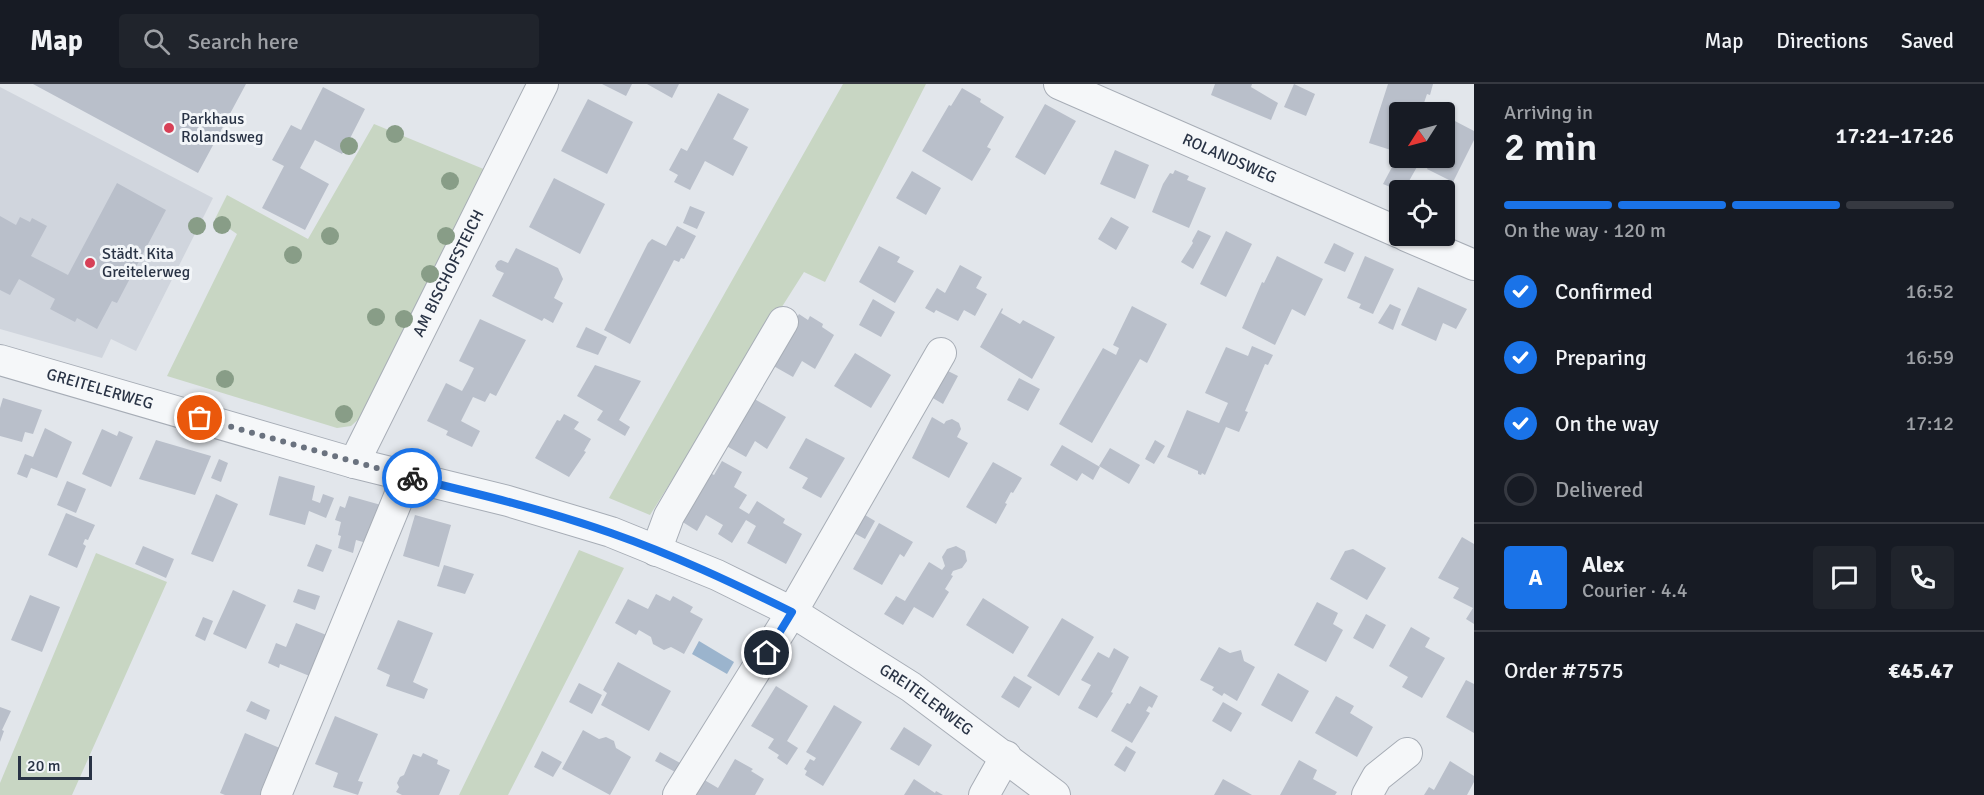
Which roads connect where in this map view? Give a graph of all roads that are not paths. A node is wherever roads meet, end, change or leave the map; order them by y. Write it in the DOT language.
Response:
graph roads {
  1 [pos="543,84"];
  2 [pos="1059,84"];
  3 [pos="1389,228"];
  4 [pos="1429,246"];
  5 [pos="1474,265"];
  6 [pos="783,322"];
  7 [pos="941,353"];
  8 [pos="0,360"];
  9 [pos="354,463"];
  10 [pos="407,477"];
  11 [pos="656,551"];
  12 [pos="792,612"];
  13 [pos="1407,753"];
  14 [pos="1006,756"];
  15 [pos="276,795"];
  16 [pos="678,795"];
  17 [pos="984,795"];
  18 [pos="1055,795"];
  19 [pos="1367,795"];
  1 -- 9 [label="street, AM BISCHOFSTEICH"];
  2 -- 3 [label="street, ROLANDSWEG"];
  4 -- 5 [label="street"];
  6 -- 11 [label="street"];
  7 -- 12 [label="street"];
  8 -- 9 [label="street, GREITELERWEG"];
  9 -- 10 [label="street, GREITELERWEG"];
  10 -- 11 [label="street, GREITELERWEG"];
  10 -- 15 [label="street"];
  11 -- 12 [label="street, GREITELERWEG"];
  12 -- 14 [label="street, GREITELERWEG"];
  12 -- 16 [label="street"];
  13 -- 19 [label="street"];
  14 -- 17 [label="street"];
  14 -- 18 [label="street, GREITELERWEG"];
}
